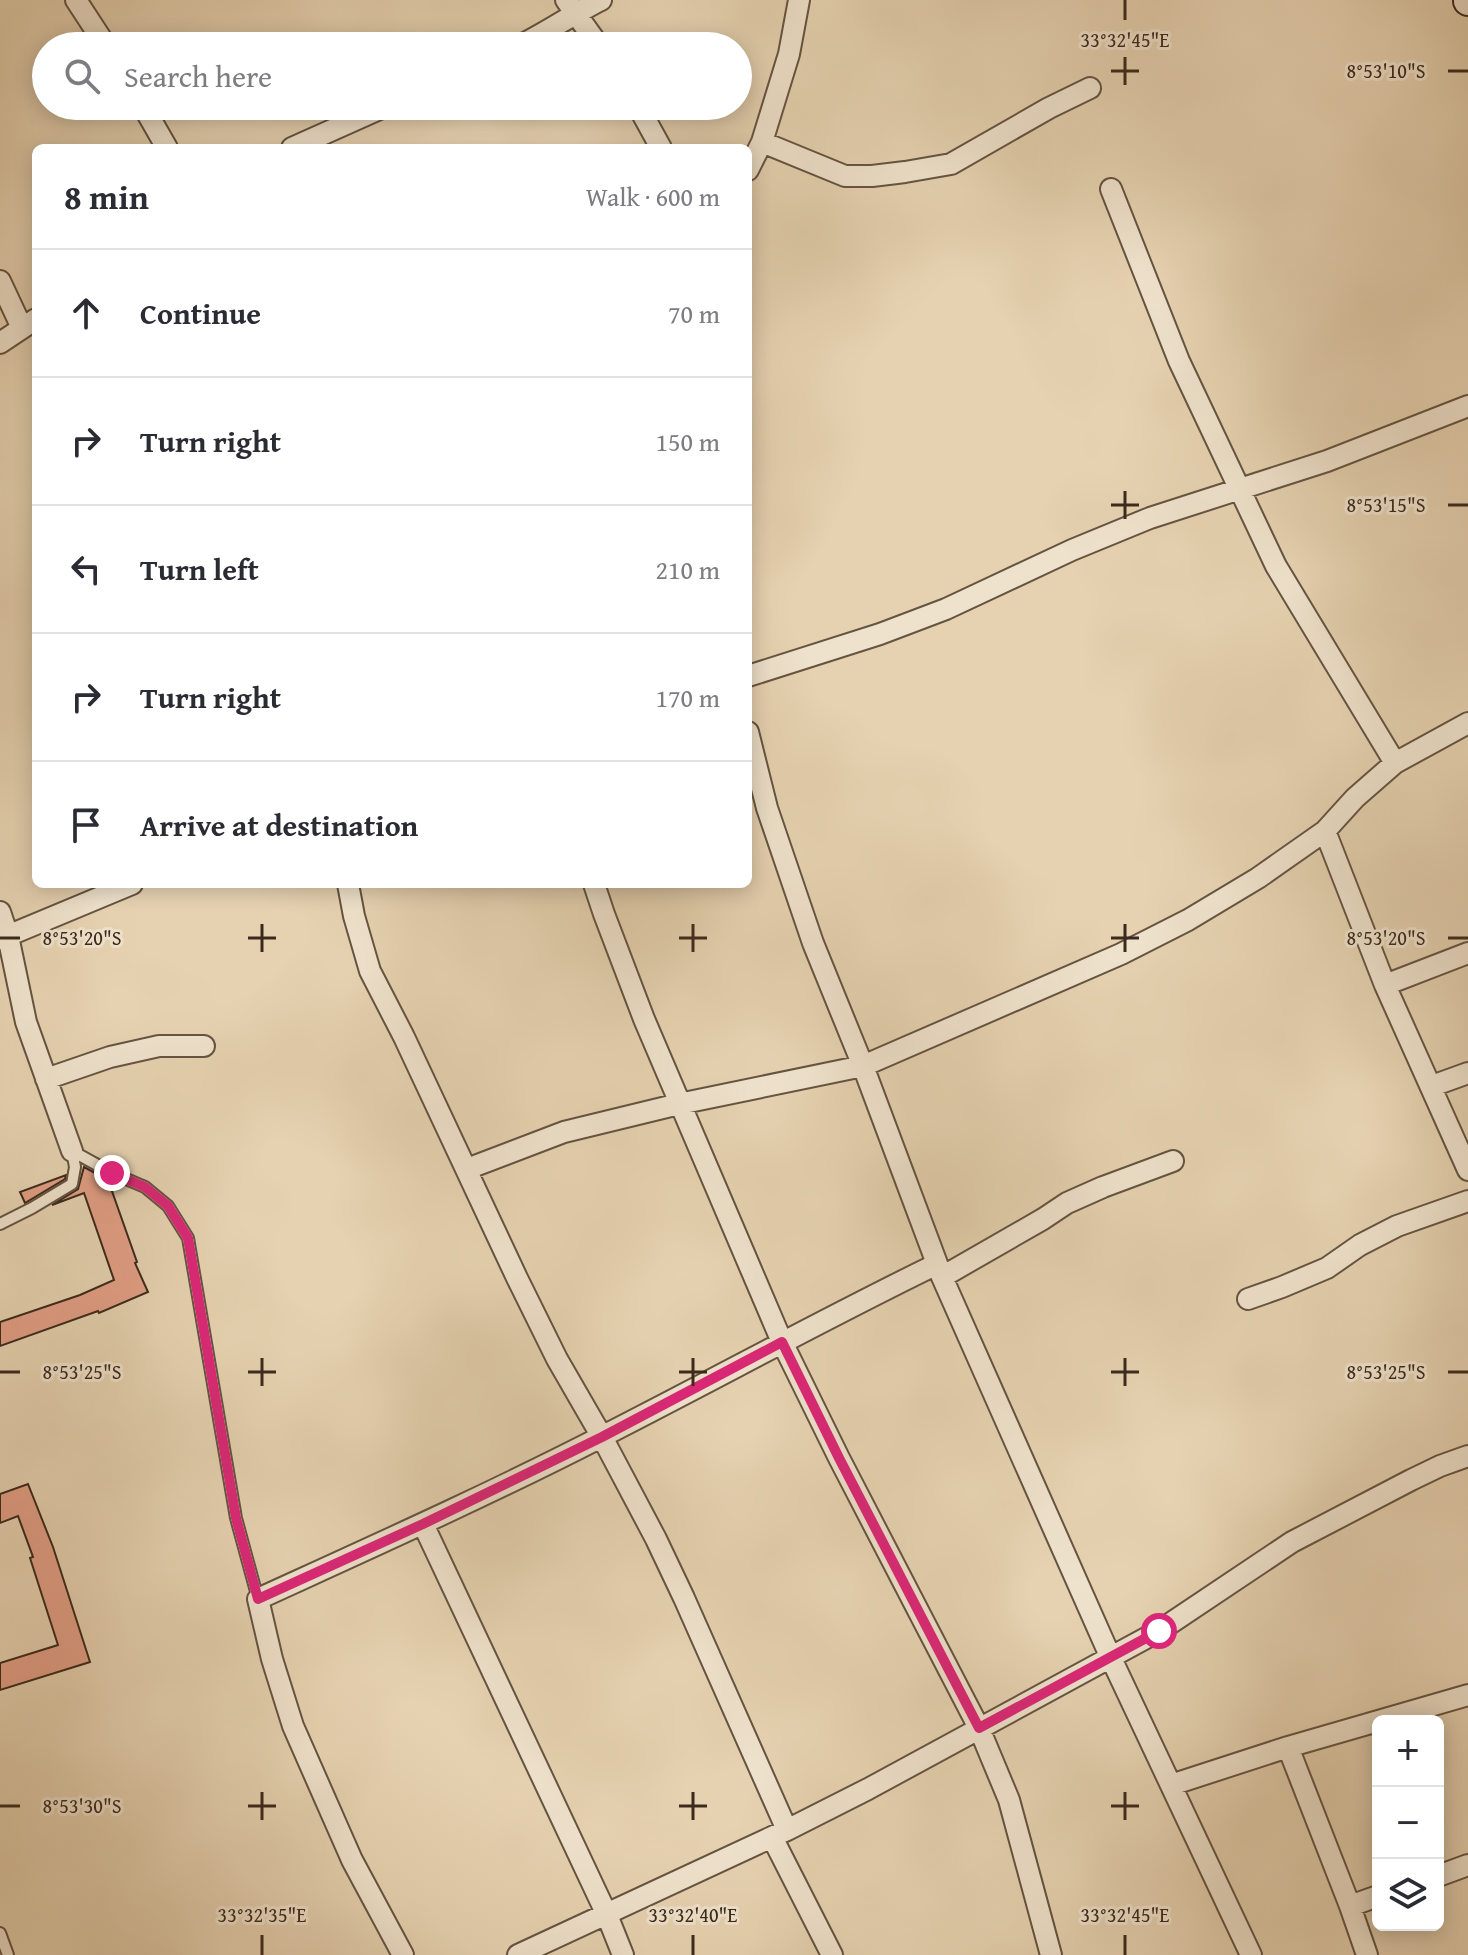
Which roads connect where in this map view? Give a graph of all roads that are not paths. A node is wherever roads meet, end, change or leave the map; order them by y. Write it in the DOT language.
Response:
graph roads {
  1 [pos="76,0"];
  2 [pos="601,0"];
  3 [pos="799,0"];
  4 [pos="570,6"];
  5 [pos="97,32"];
  6 [pos="543,32"];
  7 [pos="589,32"];
  8 [pos="1090,88"];
  9 [pos="151,120"];
  10 [pos="355,120"];
  11 [pos="646,120"];
  12 [pos="762,142"];
  13 [pos="165,144"];
  14 [pos="301,144"];
  15 [pos="659,144"];
  16 [pos="752,162"];
  17 [pos="1111,189"];
  18 [pos="0,281"];
  19 [pos="32,324"];
  20 [pos="0,343"];
  21 [pos="1468,406"];
  22 [pos="1241,490"];
  23 [pos="752,675"];
  24 [pos="1468,723"];
  25 [pos="752,748"];
  26 [pos="1395,763"];
  27 [pos="1325,831"];
  28 [pos="122,888"];
  29 [pos="349,888"];
  30 [pos="595,888"];
  31 [pos="0,912"];
  32 [pos="4,937"];
  33 [pos="1468,953"];
  34 [pos="1385,985"];
  35 [pos="204,1046"];
  36 [pos="863,1066"];
  37 [pos="1468,1073"];
  38 [pos="46,1079"];
  39 [pos="1432,1086"];
  40 [pos="679,1104"];
  41 [pos="72,1151"];
  42 [pos="1173,1161"];
  43 [pos="467,1169"];
  44 [pos="1468,1170"];
  45 [pos="1468,1201"];
  46 [pos="0,1224"];
  47 [pos="940,1270"];
  48 [pos="1248,1299"];
  49 [pos="782,1342"];
  50 [pos="602,1437"];
  51 [pos="1468,1456"];
  52 [pos="423,1524"];
  53 [pos="258,1599"];
  54 [pos="1110,1656"];
  55 [pos="1468,1695"];
  56 [pos="979,1728"];
  57 [pos="1288,1747"];
  58 [pos="1171,1785"];
  59 [pos="780,1834"];
  60 [pos="1468,1865"];
  61 [pos="1444,1874"];
  62 [pos="1372,1898"];
  63 [pos="1350,1906"];
  64 [pos="607,1915"];
  65 [pos="0,1933"];
  66 [pos="8,1955"];
  67 [pos="403,1955"];
  68 [pos="518,1955"];
  69 [pos="623,1955"];
  70 [pos="832,1955"];
  71 [pos="1051,1955"];
  72 [pos="1251,1955"];
  73 [pos="1367,1955"];
  1 -- 5 [label="street"];
  2 -- 4 [label="street"];
  3 -- 12 [label="street"];
  4 -- 6 [label="street"];
  4 -- 7 [label="street"];
  8 -- 12 [label="street"];
  9 -- 13 [label="street"];
  10 -- 14 [label="street"];
  11 -- 15 [label="street"];
  12 -- 16 [label="street"];
  17 -- 22 [label="street"];
  18 -- 19 [label="street"];
  19 -- 20 [label="street"];
  21 -- 22 [label="street"];
  22 -- 23 [label="street"];
  22 -- 26 [label="street"];
  24 -- 26 [label="street"];
  25 -- 36 [label="street"];
  26 -- 27 [label="street"];
  27 -- 34 [label="street"];
  27 -- 36 [label="street"];
  28 -- 32 [label="street"];
  29 -- 43 [label="street"];
  30 -- 40 [label="street"];
  31 -- 32 [label="street"];
  32 -- 38 [label="street"];
  33 -- 34 [label="street"];
  34 -- 39 [label="street"];
  35 -- 38 [label="street"];
  36 -- 40 [label="street"];
  36 -- 47 [label="street"];
  37 -- 39 [label="street"];
  38 -- 41 [label="street"];
  39 -- 44 [label="street"];
  40 -- 43 [label="street"];
  40 -- 49 [label="street"];
  41 -- 46 [label="lane"];
  41 -- 53 [label="lane"];
  42 -- 47 [label="street"];
  43 -- 50 [label="street"];
  45 -- 48 [label="street"];
  47 -- 49 [label="street"];
  47 -- 54 [label="street"];
  49 -- 50 [label="street"];
  49 -- 56 [label="street"];
  50 -- 52 [label="street"];
  50 -- 59 [label="street"];
  51 -- 54 [label="street"];
  52 -- 53 [label="street"];
  52 -- 64 [label="street"];
  53 -- 67 [label="street"];
  54 -- 56 [label="street"];
  54 -- 58 [label="street"];
  55 -- 57 [label="street"];
  56 -- 59 [label="street"];
  56 -- 71 [label="street"];
  57 -- 58 [label="street"];
  57 -- 63 [label="street"];
  58 -- 72 [label="street"];
  59 -- 64 [label="street"];
  59 -- 70 [label="street"];
  60 -- 61 [label="street"];
  62 -- 63 [label="street"];
  63 -- 73 [label="street"];
  64 -- 68 [label="street"];
  64 -- 69 [label="street"];
  65 -- 66 [label="lane"];
}
